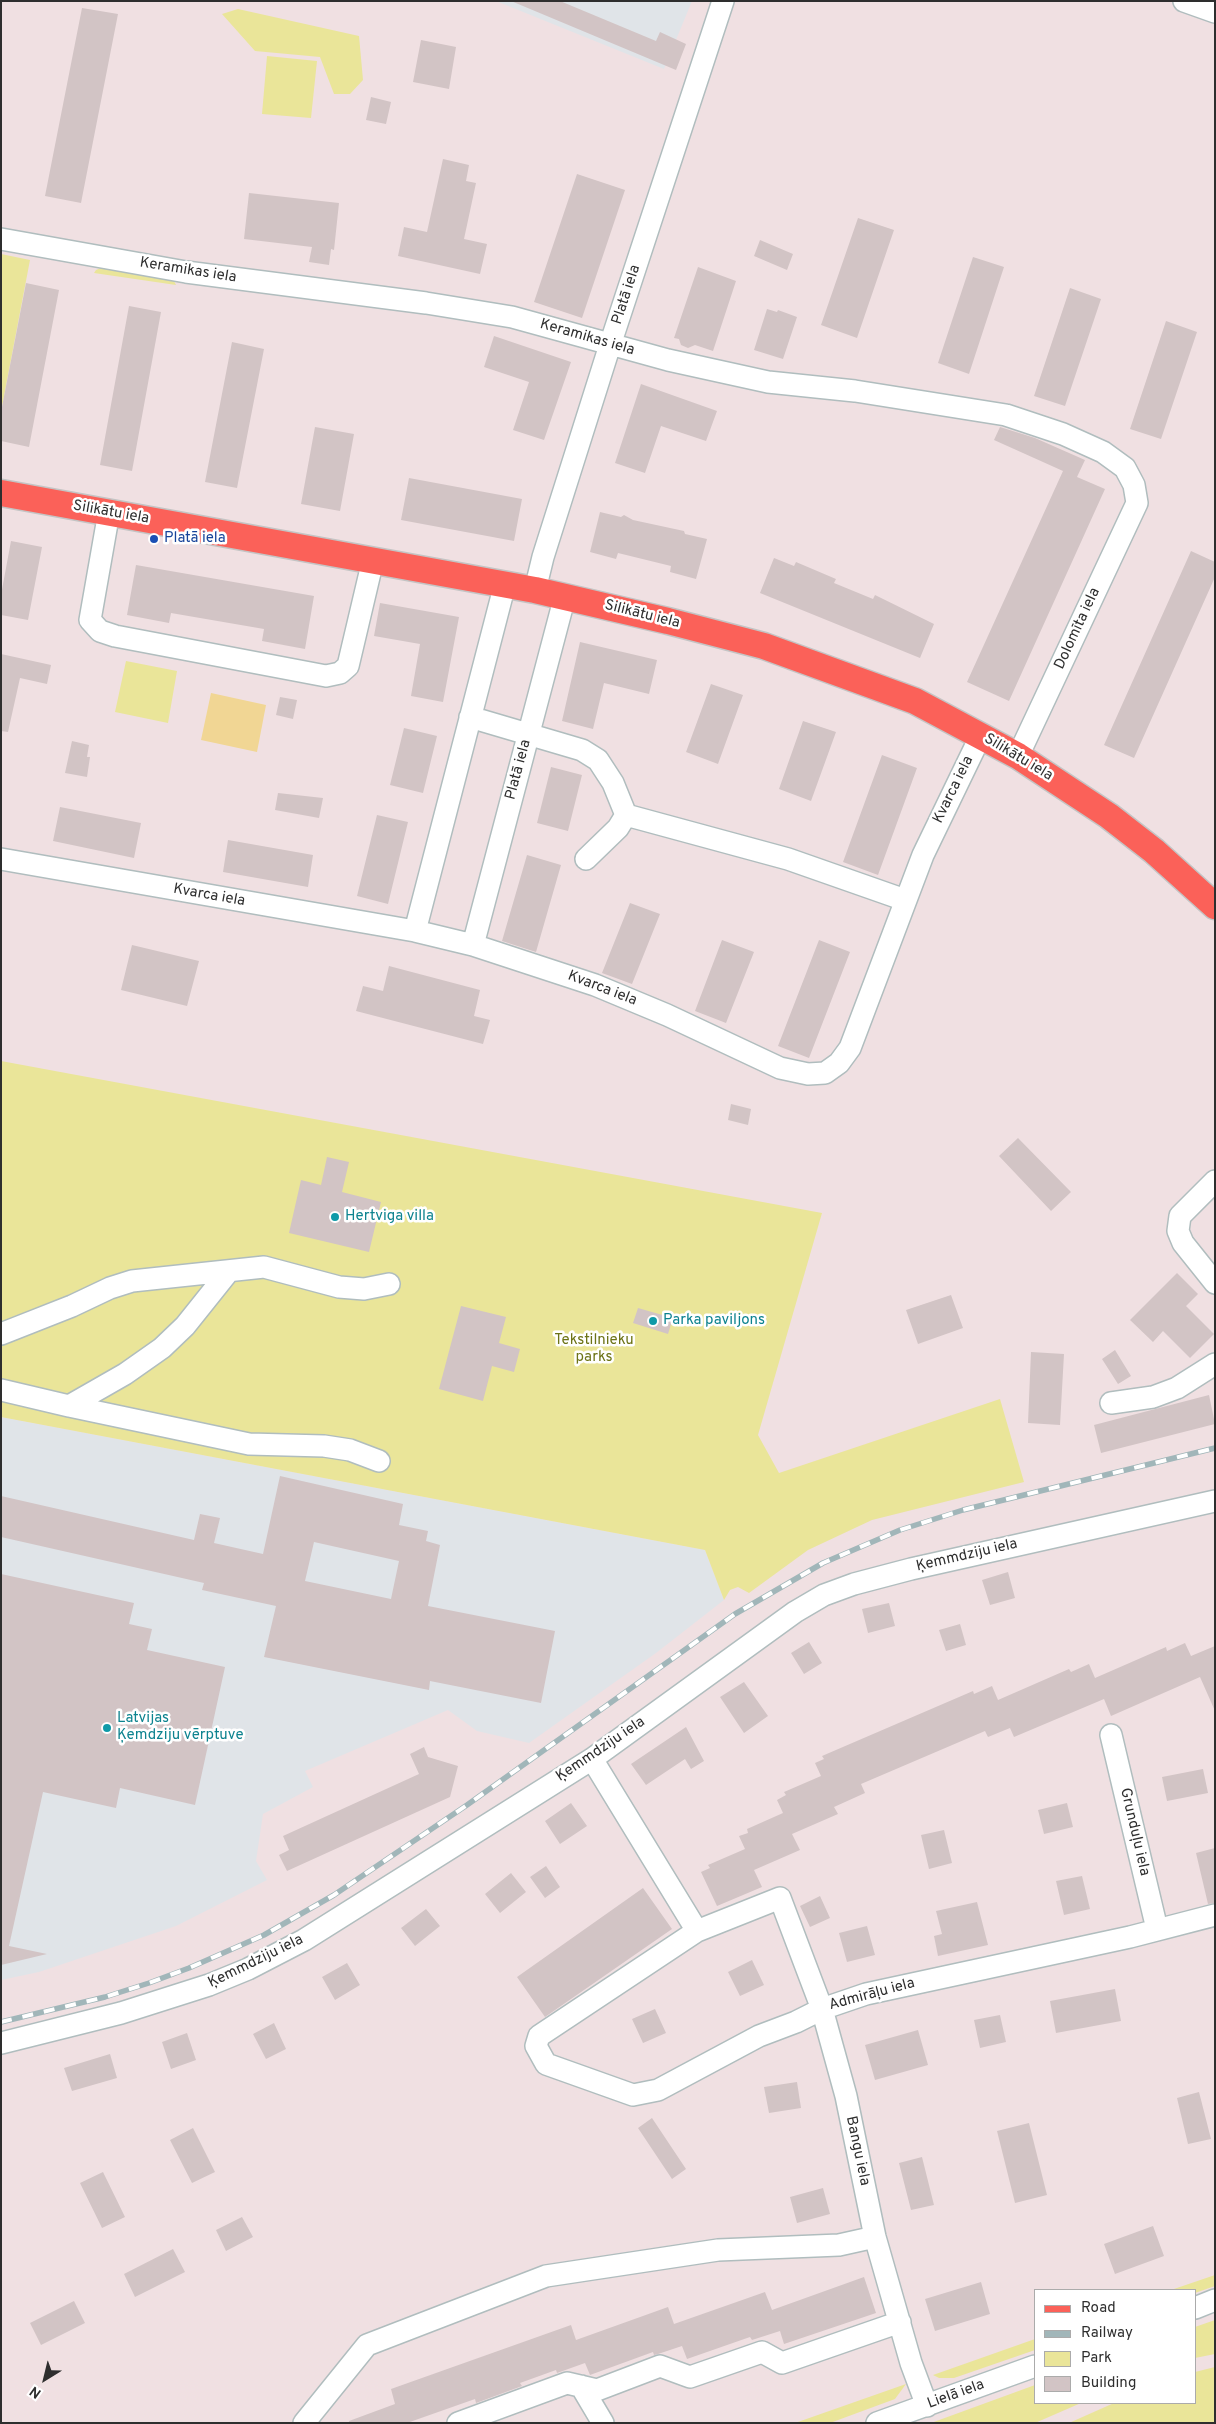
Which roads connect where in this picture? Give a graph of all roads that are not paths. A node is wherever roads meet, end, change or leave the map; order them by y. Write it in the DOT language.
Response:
graph roads {
  1 [pos="723,1"];
  2 [pos="1184,1"];
  3 [pos="1215,12"];
  4 [pos="1,239"];
  5 [pos="610,345"];
  6 [pos="1,493"];
  7 [pos="1138,503"];
  8 [pos="109,512"];
  9 [pos="373,560"];
  10 [pos="505,584"];
  11 [pos="535,590"];
  12 [pos="565,596"];
  13 [pos="470,717"];
  14 [pos="529,733"];
  15 [pos="981,735"];
  16 [pos="1018,756"];
  17 [pos="626,815"];
  18 [pos="1,858"];
  19 [pos="586,859"];
  20 [pos="905,900"];
  21 [pos="1215,906"];
  22 [pos="415,931"];
  23 [pos="474,945"];
  24 [pos="1215,1181"];
  25 [pos="228,1271"];
  26 [pos="1215,1282"];
  27 [pos="388,1284"];
  28 [pos="1,1334"];
  29 [pos="1215,1364"];
  30 [pos="1,1390"];
  31 [pos="1111,1403"];
  32 [pos="69,1406"];
  33 [pos="379,1461"];
  34 [pos="1215,1501"];
  35 [pos="1111,1735"];
  36 [pos="592,1758"];
  37 [pos="1215,1915"];
  38 [pos="1157,1929"];
  39 [pos="697,1931"];
  40 [pos="822,2009"];
  41 [pos="1,2043"];
  42 [pos="875,2237"];
  43 [pos="1215,2300"];
  44 [pos="1196,2308"];
  45 [pos="900,2322"];
  46 [pos="1034,2366"];
  47 [pos="581,2386"];
  48 [pos="927,2406"];
  49 [pos="304,2423"];
  50 [pos="458,2423"];
  51 [pos="602,2423"];
  52 [pos="877,2423"];
  1 -- 5 [label="street, Platā iela"];
  2 -- 3 [label="street"];
  4 -- 5 [label="street, Keramikas iela"];
  5 -- 7 [label="street, Keramikas iela"];
  5 -- 11 [label="street, Platā iela"];
  6 -- 8 [label="main road, Silikātu iela"];
  7 -- 16 [label="street, Dolomīta iela"];
  8 -- 9 [label="main road, Silikātu iela"];
  8 -- 9 [label="street"];
  9 -- 10 [label="main road, Silikātu iela"];
  10 -- 11 [label="main road, Silikātu iela"];
  10 -- 13 [label="street"];
  11 -- 12 [label="main road, Silikātu iela"];
  12 -- 14 [label="street, Platā iela"];
  12 -- 15 [label="main road, Silikātu iela"];
  13 -- 14 [label="street"];
  13 -- 22 [label="street"];
  14 -- 17 [label="street"];
  14 -- 23 [label="street, Platā iela"];
  15 -- 16 [label="main road, Silikātu iela"];
  15 -- 20 [label="street, Kvarca iela"];
  16 -- 21 [label="main road, Silikātu iela"];
  17 -- 19 [label="street"];
  17 -- 20 [label="street"];
  18 -- 22 [label="street, Kvarca iela"];
  20 -- 23 [label="street, Kvarca iela"];
  22 -- 23 [label="street, Kvarca iela"];
  24 -- 26 [label="street"];
  25 -- 27 [label="street"];
  25 -- 28 [label="street"];
  25 -- 32 [label="street"];
  29 -- 31 [label="street"];
  30 -- 32 [label="street"];
  32 -- 33 [label="street"];
  34 -- 36 [label="street, Ķemmdziju iela"];
  35 -- 38 [label="street, Grunduļu iela"];
  36 -- 39 [label="street"];
  36 -- 41 [label="street, Ķemmdziju iela"];
  37 -- 38 [label="street, Admirāļu iela"];
  38 -- 40 [label="street, Admirāļu iela"];
  39 -- 40 [label="street, Bangu iela"];
  39 -- 40 [label="street, Admirāļu iela"];
  40 -- 42 [label="street, Bangu iela"];
  42 -- 45 [label="street, Bangu iela"];
  42 -- 49 [label="street"];
  43 -- 44 [label="street"];
  45 -- 47 [label="street"];
  45 -- 48 [label="street, Bangu iela"];
  46 -- 48 [label="street, Lielā iela"];
  47 -- 50 [label="street"];
  47 -- 51 [label="street"];
  48 -- 52 [label="street, Lielā iela"];
}
